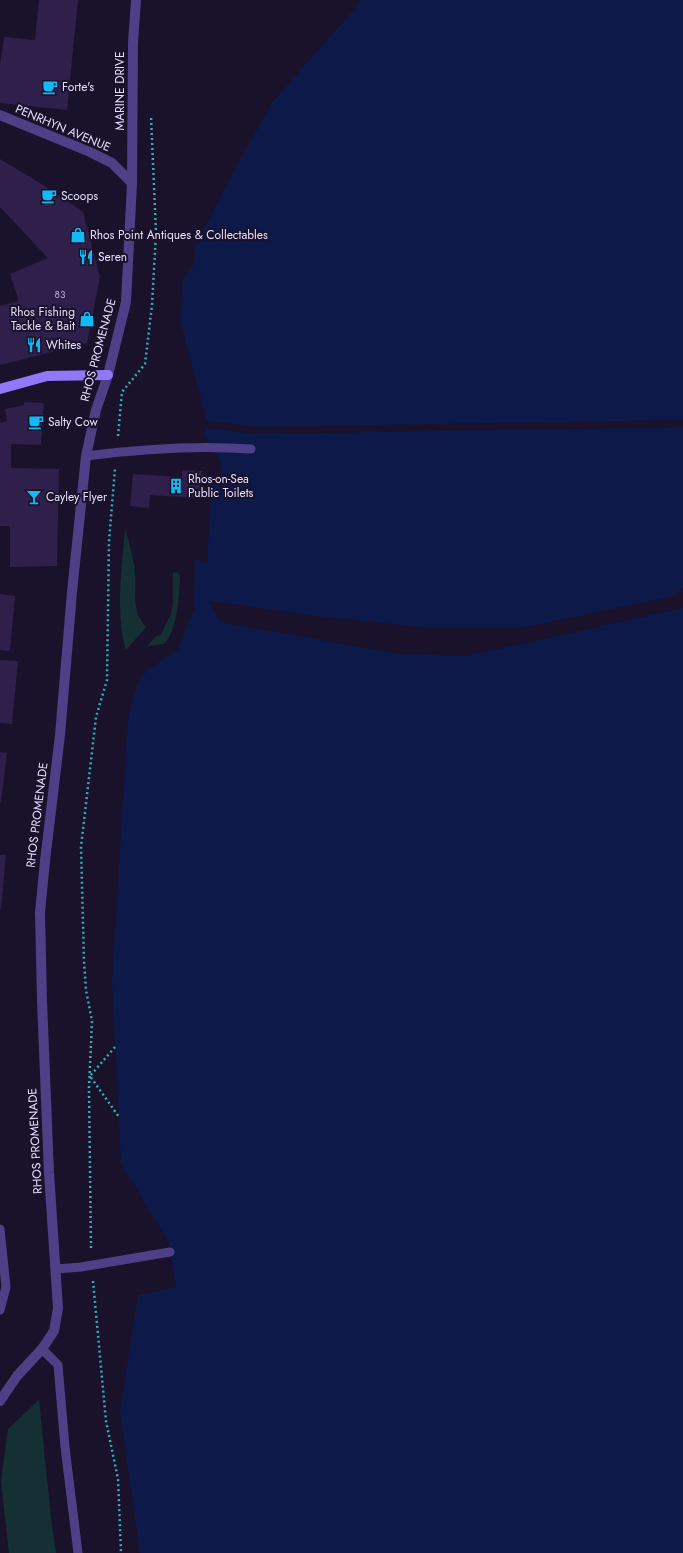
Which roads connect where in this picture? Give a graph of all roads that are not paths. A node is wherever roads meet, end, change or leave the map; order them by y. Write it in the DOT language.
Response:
graph roads {
  1 [pos="136,0"];
  2 [pos="0,115"];
  3 [pos="132,183"];
  4 [pos="108,375"];
  5 [pos="0,389"];
  6 [pos="251,449"];
  7 [pos="86,456"];
  8 [pos="0,1229"];
  9 [pos="170,1252"];
  10 [pos="56,1269"];
  11 [pos="0,1310"];
  12 [pos="42,1349"];
  13 [pos="1,1396"];
  14 [pos="78,1553"];
  1 -- 3 [label="street, MARINE DRIVE"];
  2 -- 3 [label="street, PENRHYN AVENUE"];
  3 -- 4 [label="street, RHOS PROMENADE"];
  4 -- 5 [label="main road"];
  4 -- 7 [label="street, RHOS PROMENADE"];
  6 -- 7 [label="lane"];
  7 -- 10 [label="street, RHOS PROMENADE"];
  8 -- 11 [label="lane"];
  9 -- 10 [label="lane"];
  10 -- 12 [label="street, RHOS PROMENADE"];
  12 -- 13 [label="street, RHOS PROMENADE"];
  12 -- 14 [label="lane"];
}
